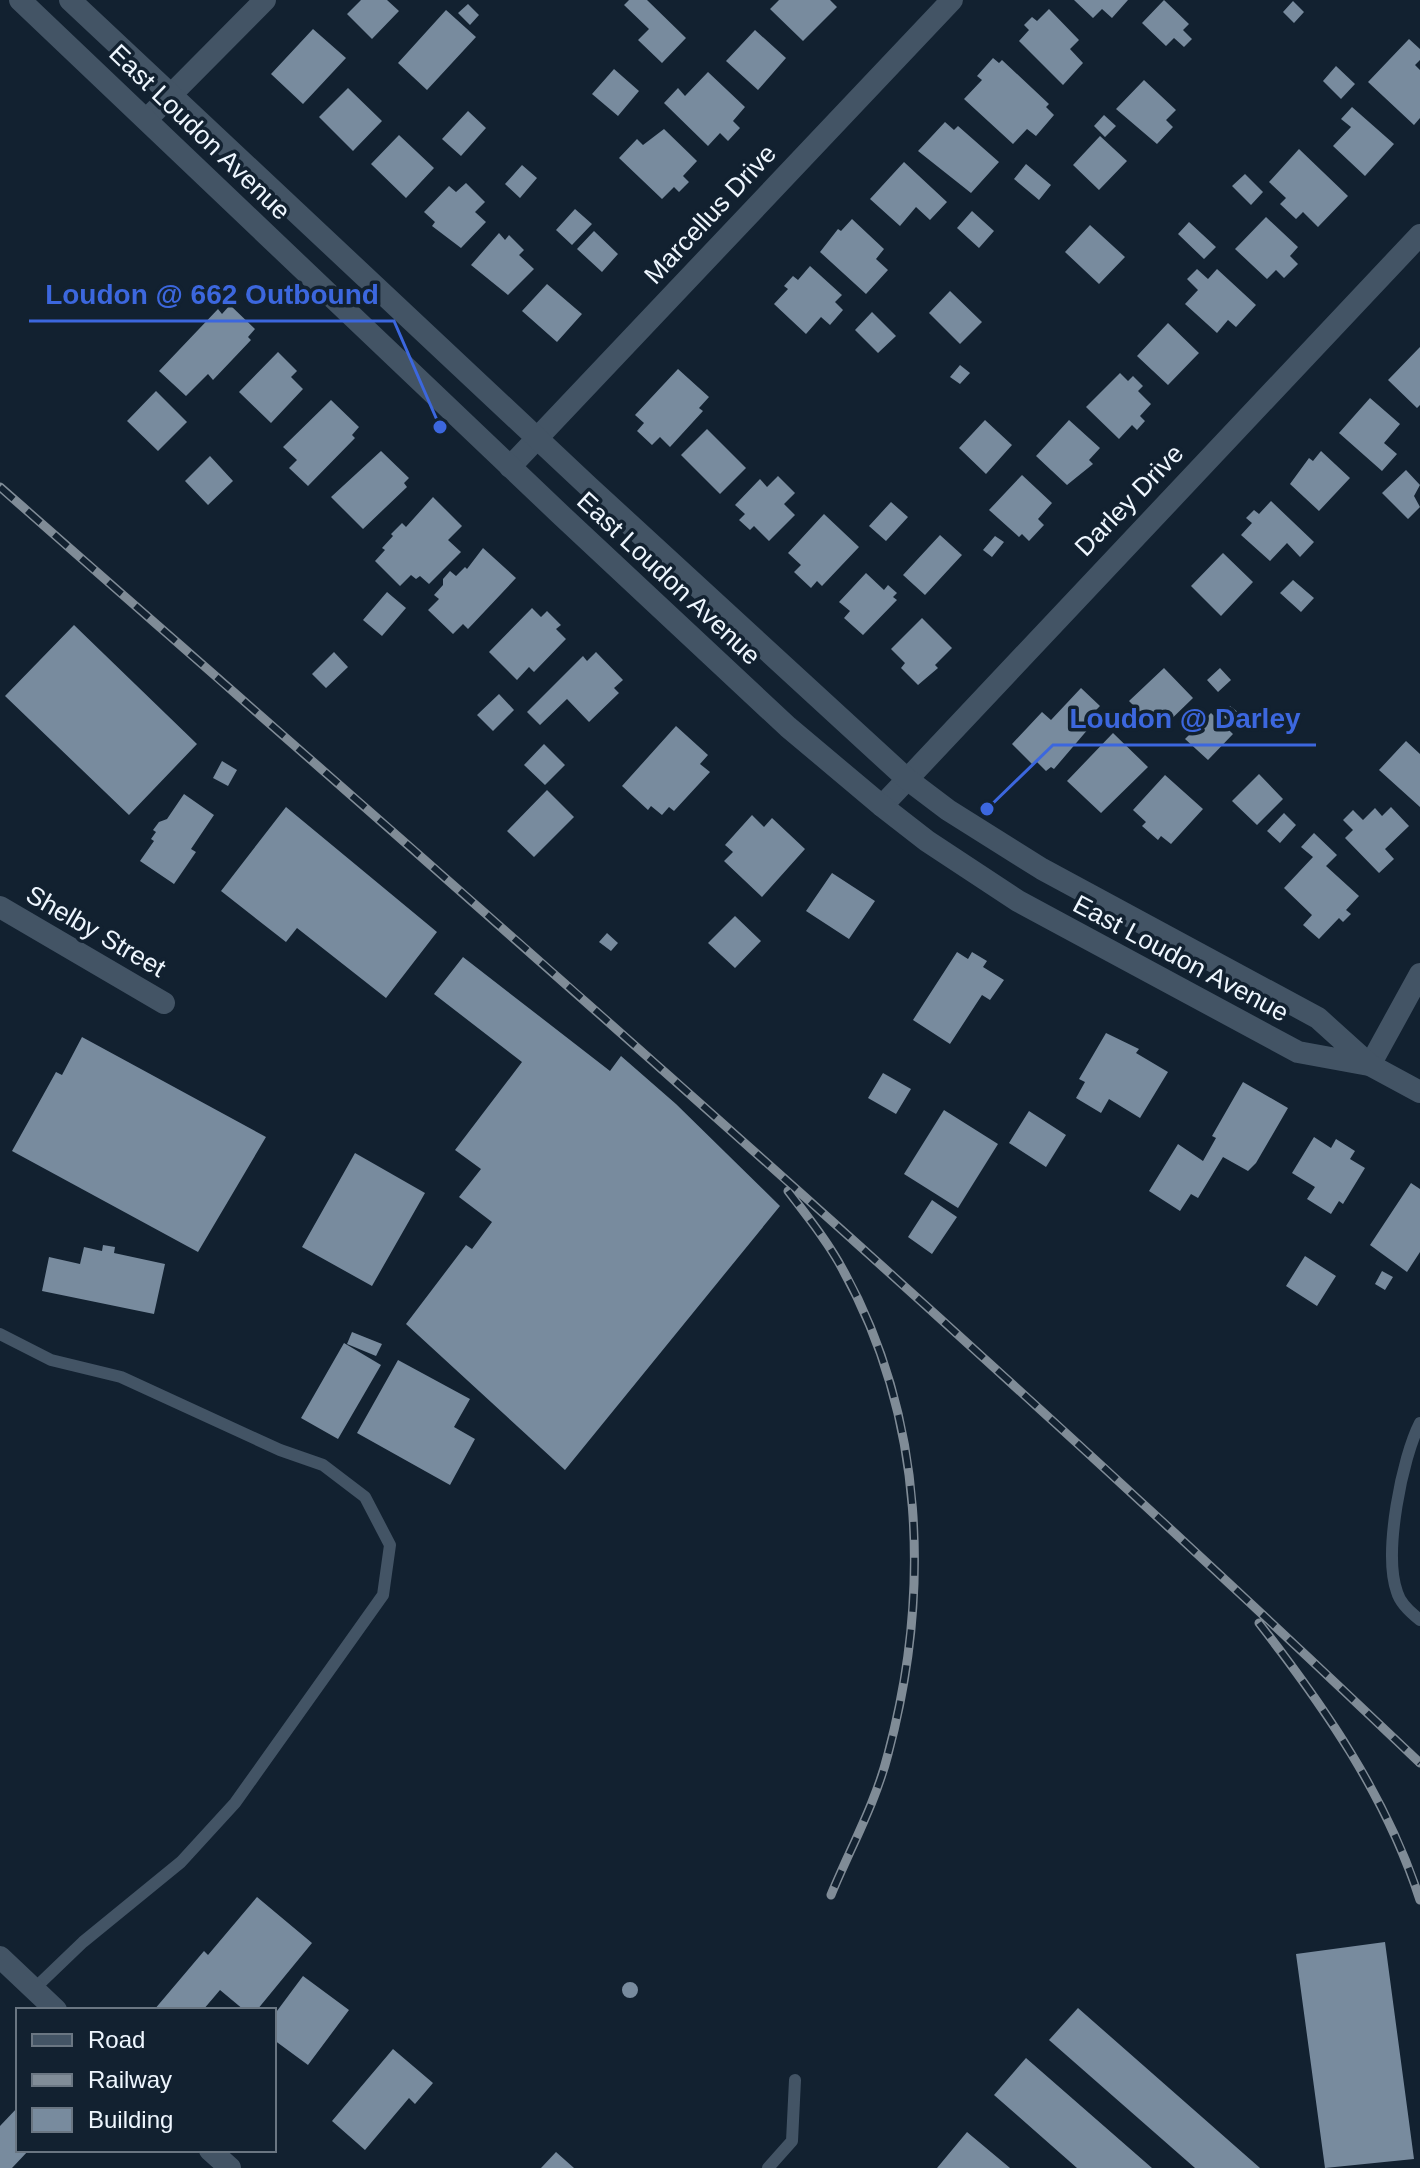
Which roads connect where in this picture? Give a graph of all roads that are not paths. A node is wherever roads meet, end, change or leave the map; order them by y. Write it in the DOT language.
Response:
graph roads {
  1 [pos="20,0"];
  2 [pos="70,0"];
  3 [pos="265,0"];
  4 [pos="952,0"];
  5 [pos="172,96"];
  6 [pos="147,119"];
  7 [pos="1420,235"];
  8 [pos="537,438"];
  9 [pos="510,467"];
  10 [pos="907,779"];
  11 [pos="882,806"];
  12 [pos="0,907"];
  13 [pos="1420,974"];
  14 [pos="164,1003"];
  15 [pos="1370,1065"];
  16 [pos="1420,1092"];
  17 [pos="0,1334"];
  18 [pos="1420,1423"];
  19 [pos="1420,1620"];
  20 [pos="0,1957"];
  21 [pos="34,1989"];
  22 [pos="54,2008"];
  23 [pos="795,2080"];
  24 [pos="212,2152"];
  25 [pos="230,2168"];
  26 [pos="768,2168"];
  1 -- 6 [label="main road, East Loudon Avenue"];
  2 -- 5 [label="main road, East Loudon Avenue"];
  3 -- 5 [label="main road"];
  4 -- 8 [label="main road, Marcellus Drive"];
  5 -- 6 [label="main road"];
  5 -- 8 [label="main road, East Loudon Avenue"];
  6 -- 9 [label="main road, East Loudon Avenue"];
  7 -- 10 [label="main road, Darley Drive"];
  8 -- 9 [label="main road, Marcellus Drive"];
  8 -- 10 [label="main road, East Loudon Avenue"];
  9 -- 11 [label="main road, East Loudon Avenue"];
  10 -- 11 [label="main road, Darley Drive"];
  10 -- 15 [label="main road, East Loudon Avenue"];
  11 -- 15 [label="main road, East Loudon Avenue"];
  12 -- 14 [label="main road, Shelby Street"];
  13 -- 15 [label="main road"];
  15 -- 16 [label="main road, East Loudon Avenue"];
  17 -- 21 [label="lane"];
  18 -- 19 [label="lane"];
  20 -- 21 [label="main road"];
  21 -- 22 [label="main road"];
  23 -- 26 [label="lane"];
  24 -- 25 [label="main road"];
}
